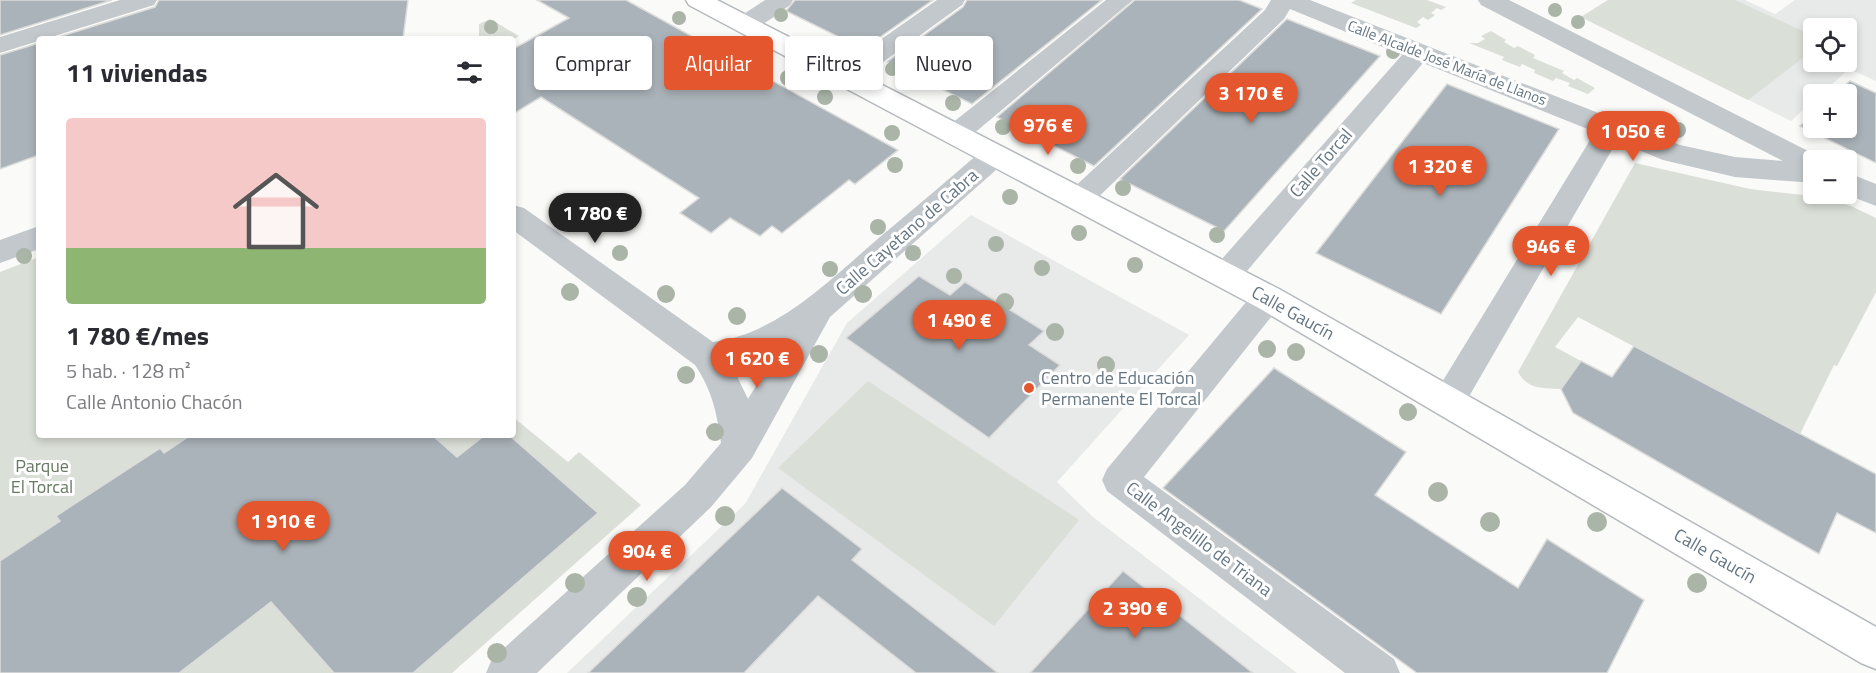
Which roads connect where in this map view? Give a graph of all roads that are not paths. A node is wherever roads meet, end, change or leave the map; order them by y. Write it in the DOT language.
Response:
graph roads {
  1 [pos="145,0"];
  2 [pos="698,0"];
  3 [pos="781,0"];
  4 [pos="953,0"];
  5 [pos="1121,0"];
  6 [pos="1285,0"];
  7 [pos="1509,4"];
  8 [pos="745,24"];
  9 [pos="0,45"];
  10 [pos="785,45"];
  11 [pos="883,50"];
  12 [pos="1419,51"];
  13 [pos="870,90"];
  14 [pos="1693,105"];
  15 [pos="1612,127"];
  16 [pos="956,135"];
  17 [pos="1673,153"];
  18 [pos="995,155"];
  19 [pos="1803,160"];
  20 [pos="1803,172"];
  21 [pos="1857,187"];
  22 [pos="1876,196"];
  23 [pos="1079,199"];
  24 [pos="516,217"];
  25 [pos="36,238"];
  26 [pos="0,252"];
  27 [pos="1225,276"];
  28 [pos="1268,298"];
  29 [pos="819,308"];
  30 [pos="707,356"];
  31 [pos="1448,402"];
  32 [pos="739,447"];
  33 [pos="1876,649"];
  34 [pos="507,673"];
  35 [pos="1379,673"];
  1 -- 9 [label="street"];
  2 -- 8 [label="main road, Calle Gaucín"];
  3 -- 8 [label="street"];
  4 -- 11 [label="street"];
  5 -- 16 [label="street"];
  6 -- 12 [label="street, Calle Alcalde José María de Llanos"];
  6 -- 23 [label="street"];
  7 -- 14 [label="street"];
  8 -- 10 [label="main road, Calle Gaucín"];
  12 -- 15 [label="street, Calle Alcalde José María de Llanos"];
  12 -- 27 [label="street, Calle Torcal"];
  13 -- 16 [label="main road, Calle Gaucín"];
  14 -- 17 [label="street"];
  14 -- 19 [label="street"];
  15 -- 17 [label="street, Calle Alcalde José María de Llanos"];
  15 -- 31 [label="street"];
  16 -- 18 [label="main road, Calle Gaucín"];
  17 -- 20 [label="street, Calle Alcalde José María de Llanos"];
  18 -- 23 [label="main road, Calle Gaucín"];
  18 -- 29 [label="street, Calle Cayetano de Cabra"];
  21 -- 22 [label="street"];
  23 -- 27 [label="main road, Calle Gaucín"];
  24 -- 30 [label="street"];
  25 -- 26 [label="street"];
  27 -- 28 [label="main road, Calle Gaucín"];
  28 -- 31 [label="main road, Calle Gaucín"];
  28 -- 35 [label="street, Calle Angelillo de Triana"];
  29 -- 30 [label="street, Calle Cayetano de Cabra"];
  29 -- 32 [label="street, Calle Cayetano de Cabra"];
  30 -- 32 [label="street"];
  31 -- 33 [label="main road, Calle Gaucín"];
  32 -- 34 [label="street, Calle Cayetano de Cabra"];
}
